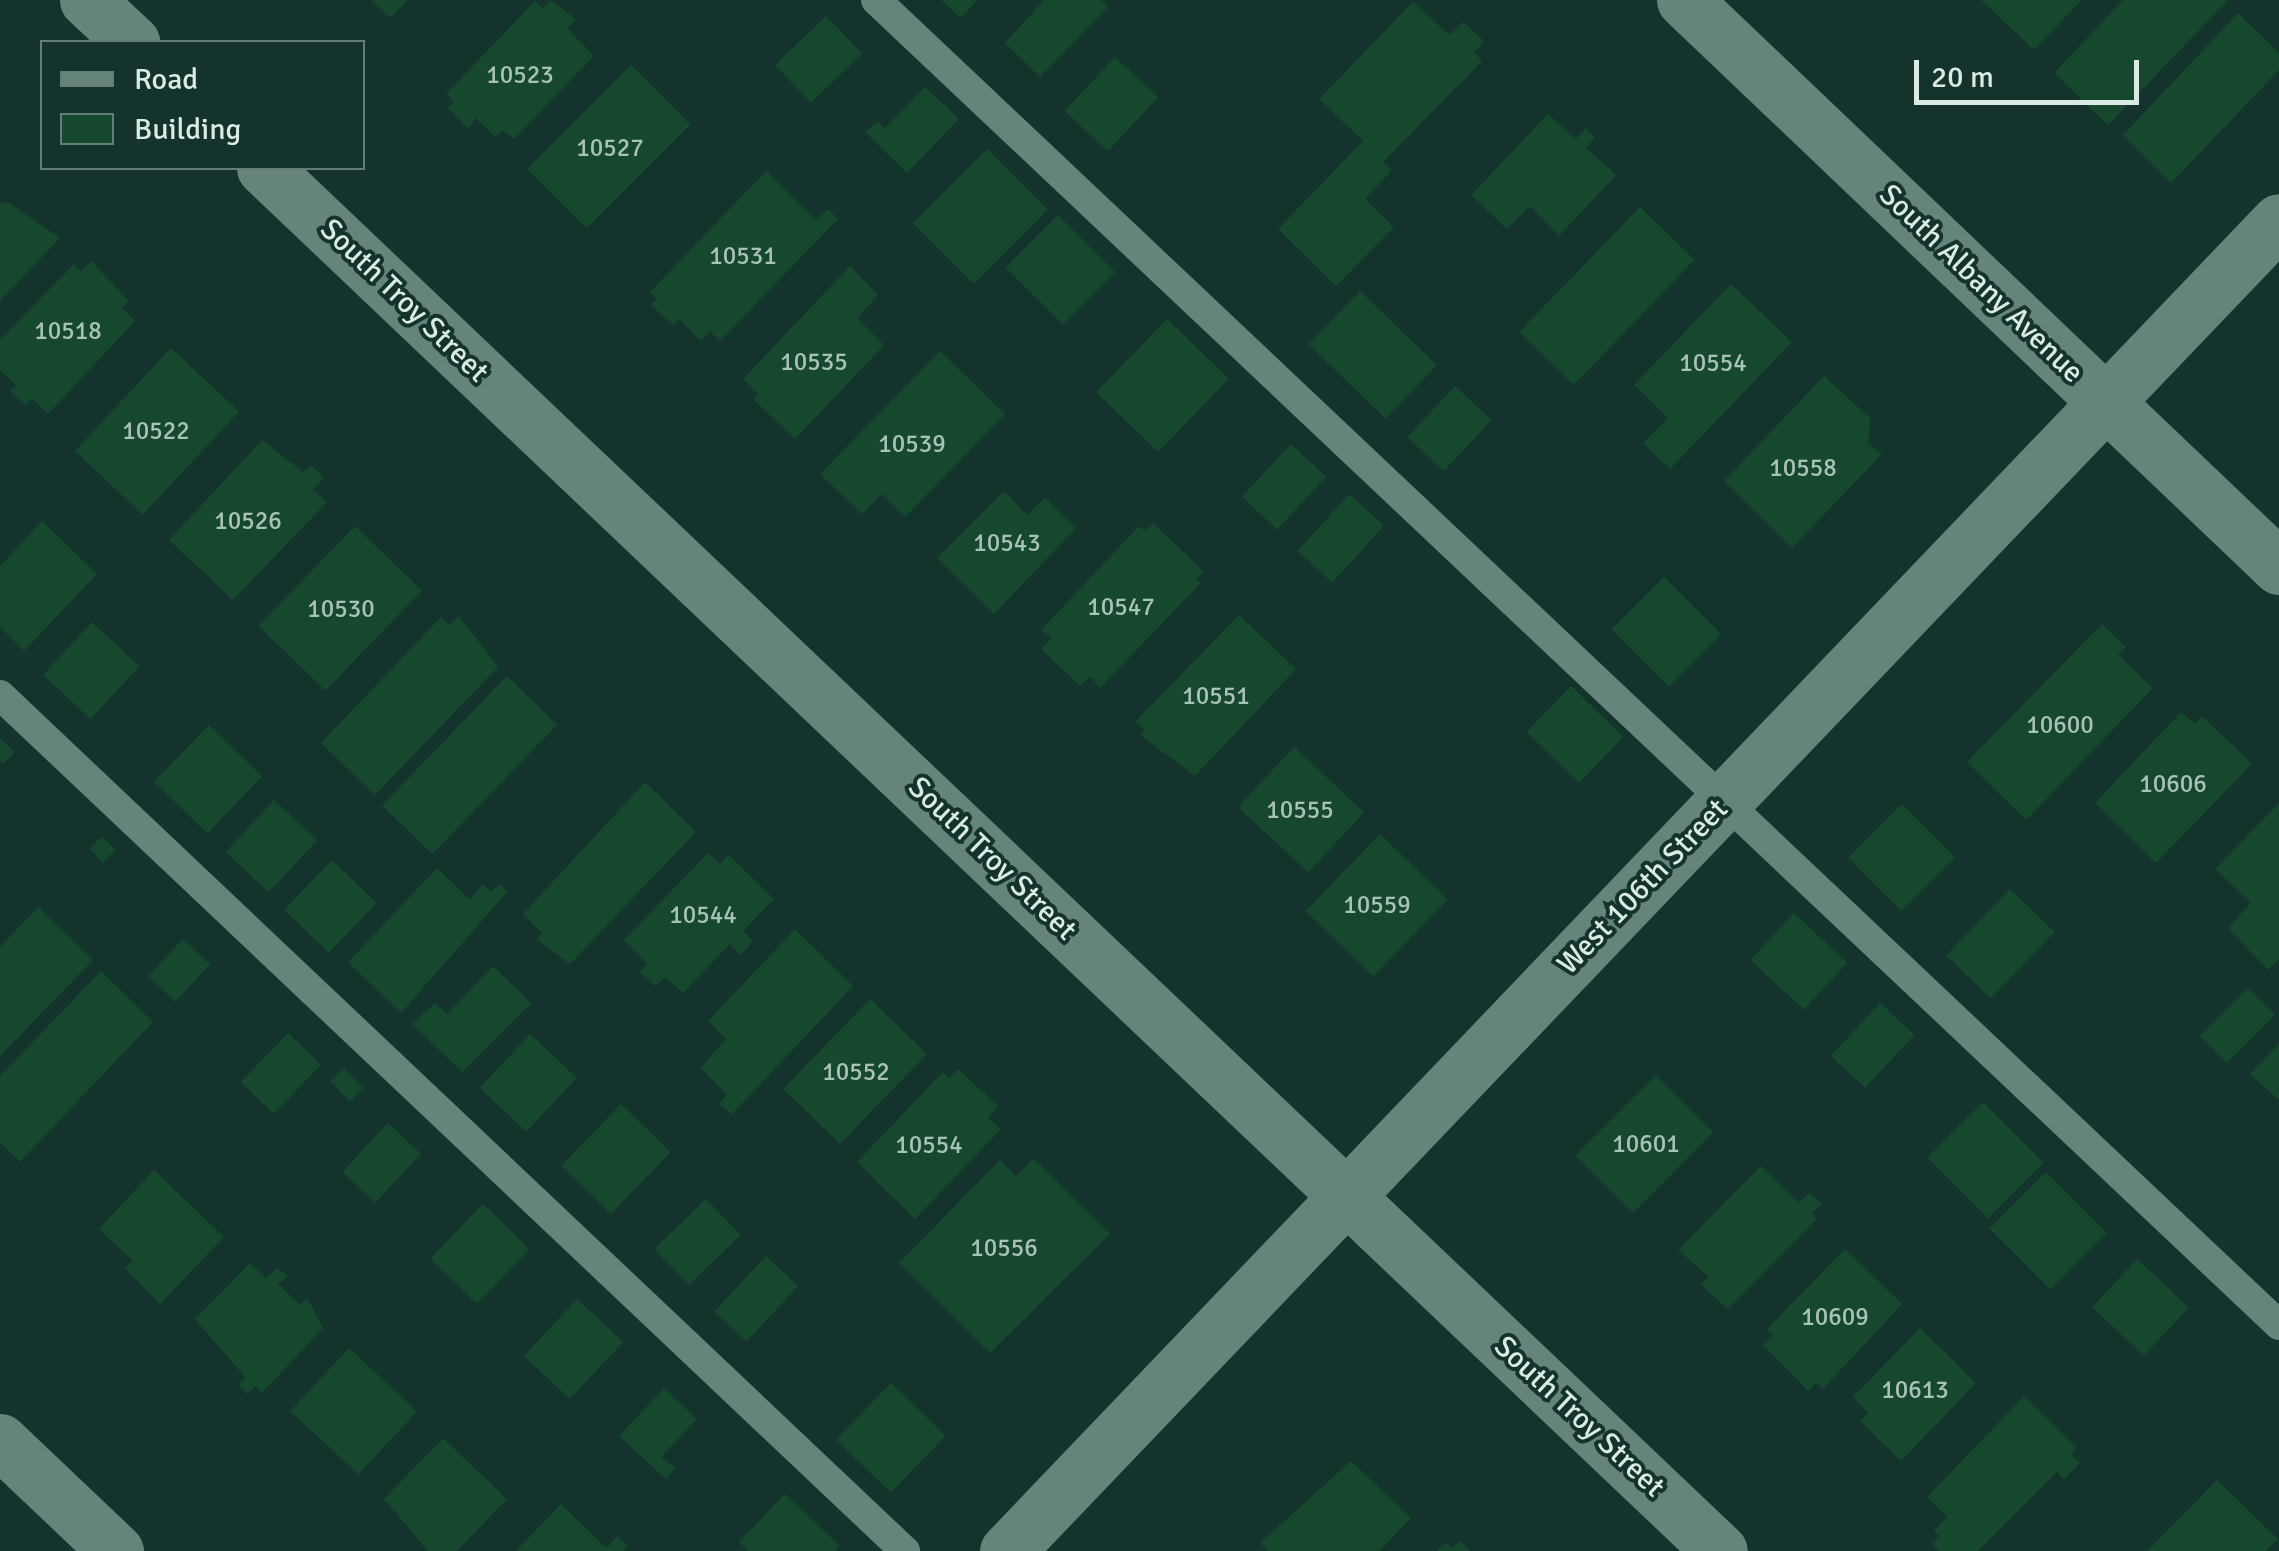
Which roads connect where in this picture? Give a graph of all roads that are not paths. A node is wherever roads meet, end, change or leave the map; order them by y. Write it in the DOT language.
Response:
graph roads {
  1 [pos="87,0"];
  2 [pos="876,0"];
  3 [pos="1684,0"];
  4 [pos="130,40"];
  5 [pos="266,170"];
  6 [pos="2279,221"];
  7 [pos="2106,403"];
  8 [pos="2279,567"];
  9 [pos="0,695"];
  10 [pos="1726,801"];
  11 [pos="1346,1196"];
  12 [pos="2279,1325"];
  13 [pos="0,1441"];
  14 [pos="116,1551"];
  15 [pos="905,1551"];
  16 [pos="1007,1551"];
  17 [pos="1720,1551"];
  1 -- 4 [label="street"];
  2 -- 10 [label="lane"];
  3 -- 7 [label="street, South Albany Avenue"];
  5 -- 11 [label="street, South Troy Street"];
  6 -- 7 [label="street, West 106th Street"];
  7 -- 8 [label="street, South Albany Avenue"];
  7 -- 10 [label="street, West 106th Street"];
  9 -- 15 [label="lane"];
  10 -- 11 [label="street, West 106th Street"];
  10 -- 12 [label="lane"];
  11 -- 16 [label="street, West 106th Street"];
  11 -- 17 [label="street, South Troy Street"];
  13 -- 14 [label="street"];
}
